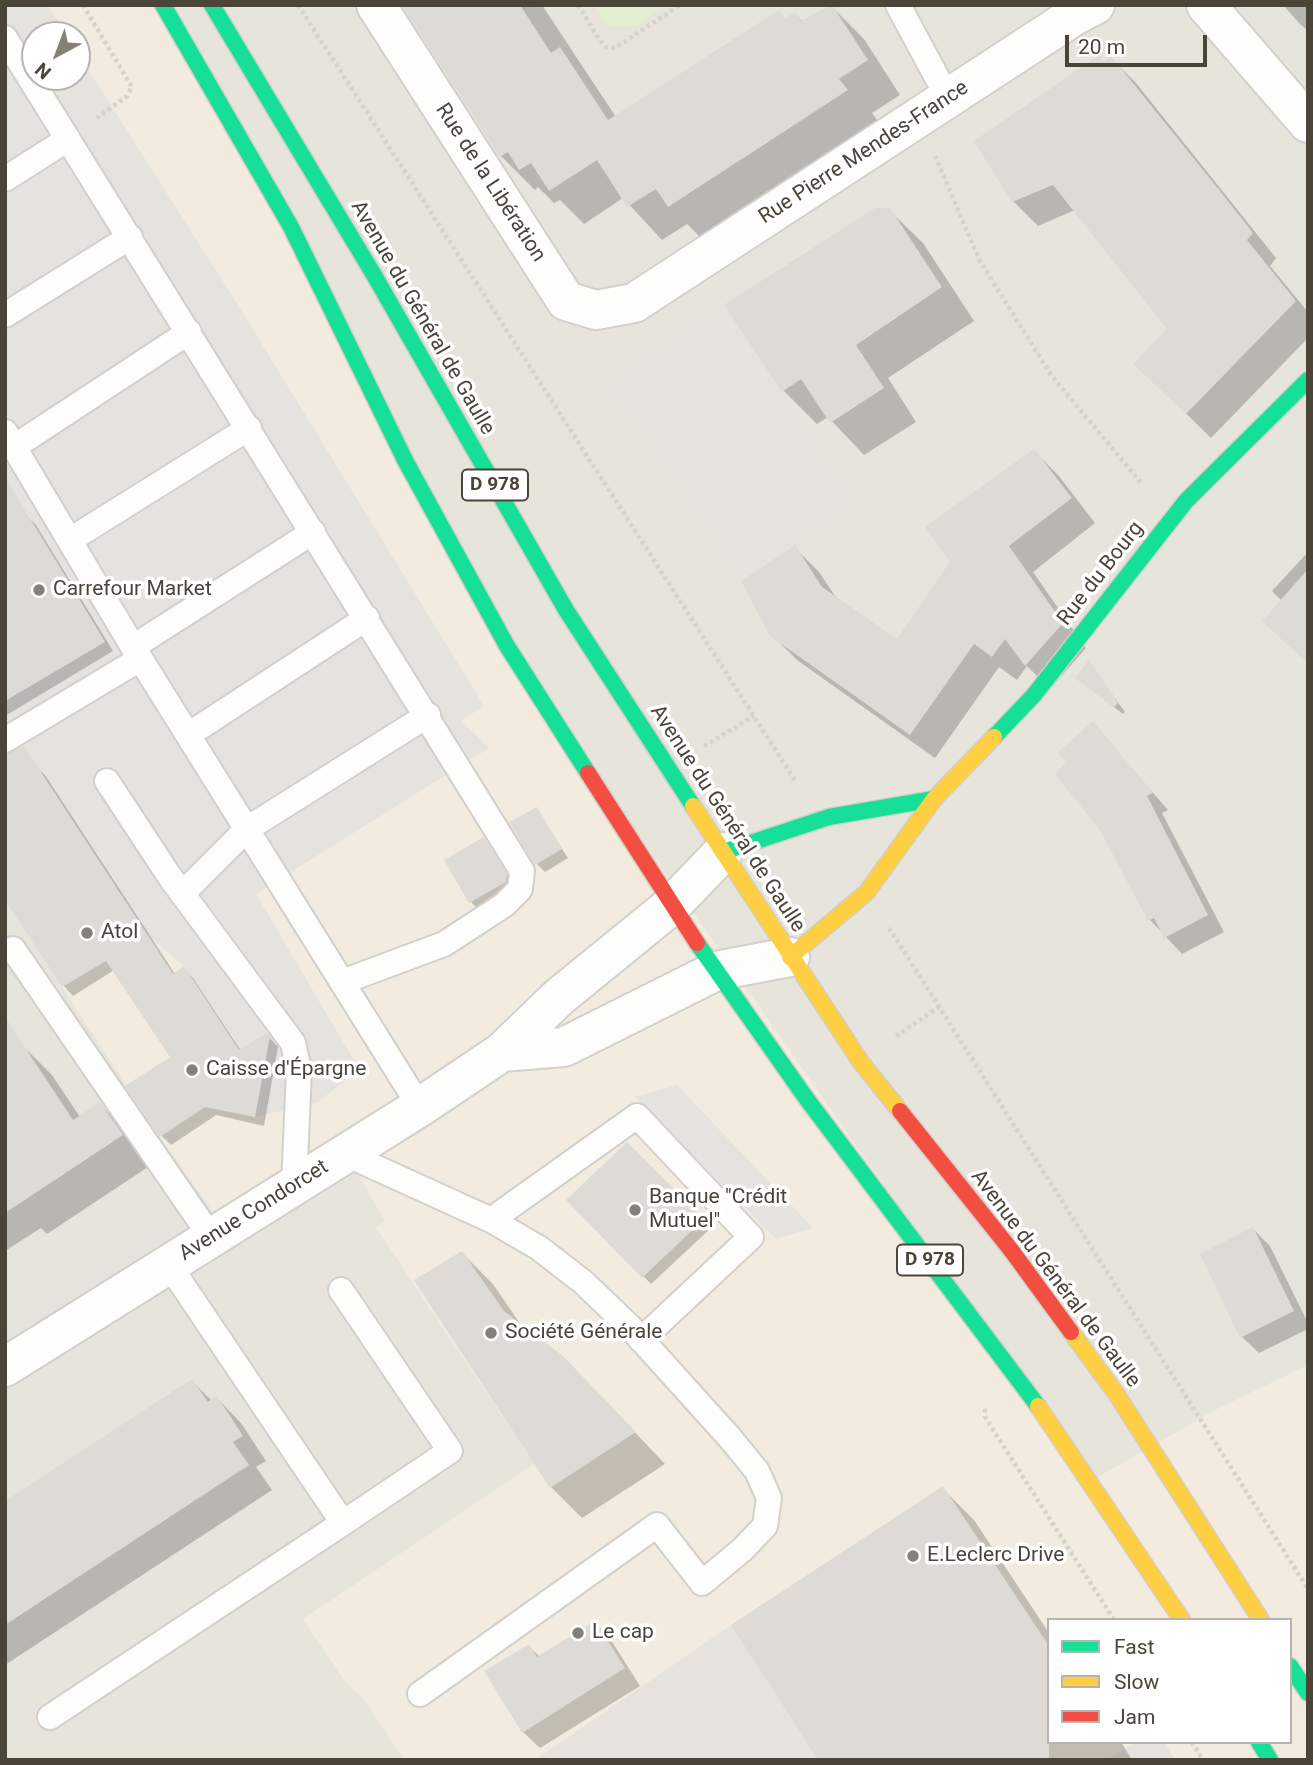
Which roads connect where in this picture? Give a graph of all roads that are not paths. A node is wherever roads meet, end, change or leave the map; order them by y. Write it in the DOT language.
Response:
graph roads {
  1 [pos="163,5"];
  2 [pos="212,5"];
  3 [pos="376,5"];
  4 [pos="898,5"];
  5 [pos="1095,5"];
  6 [pos="1218,9"];
  7 [pos="6,42"];
  8 [pos="933,107"];
  9 [pos="1308,123"];
  10 [pos="68,139"];
  11 [pos="5,179"];
  12 [pos="130,237"];
  13 [pos="634,303"];
  14 [pos="5,315"];
  15 [pos="188,332"];
  16 [pos="1308,380"];
  17 [pos="248,428"];
  18 [pos="9,439"];
  19 [pos="313,532"];
  20 [pos="70,540"];
  21 [pos="368,618"];
  22 [pos="137,653"];
  23 [pos="428,715"];
  24 [pos="188,735"];
  25 [pos="5,740"];
  26 [pos="107,781"];
  27 [pos="934,799"];
  28 [pos="247,829"];
  29 [pos="723,852"];
  30 [pos="182,894"];
  31 [pos="672,905"];
  32 [pos="13,949"];
  33 [pos="790,957"];
  34 [pos="716,971"];
  35 [pos="342,982"];
  36 [pos="502,1052"];
  37 [pos="420,1107"];
  38 [pos="346,1154"];
  39 [pos="294,1186"];
  40 [pos="491,1220"];
  41 [pos="211,1237"];
  42 [pos="169,1265"];
  43 [pos="341,1290"];
  44 [pos="641,1340"];
  45 [pos="5,1367"];
  46 [pos="343,1523"];
  47 [pos="1181,1618"];
  48 [pos="1260,1618"];
  49 [pos="1292,1669"];
  50 [pos="1308,1693"];
  51 [pos="420,1694"];
  52 [pos="50,1717"];
  53 [pos="1260,1744"];
  54 [pos="1270,1760"];
  1 -- 31 [label="main road, D 978"];
  2 -- 29 [label="main road, Avenue du Général de Gaulle / D 978"];
  3 -- 13 [label="street, Rue de la Libération"];
  4 -- 8 [label="lane"];
  5 -- 8 [label="street, Rue Pierre Mendes-France"];
  6 -- 9 [label="street"];
  7 -- 10 [label="lane"];
  8 -- 13 [label="street, Rue Pierre Mendes-France"];
  10 -- 11 [label="lane"];
  10 -- 12 [label="lane"];
  12 -- 14 [label="lane"];
  12 -- 15 [label="lane"];
  15 -- 17 [label="lane"];
  15 -- 18 [label="lane"];
  16 -- 27 [label="main road, Rue du Bourg"];
  17 -- 19 [label="lane"];
  17 -- 20 [label="lane"];
  18 -- 20 [label="lane"];
  19 -- 21 [label="lane"];
  19 -- 22 [label="lane"];
  20 -- 22 [label="lane"];
  21 -- 23 [label="lane"];
  21 -- 24 [label="lane"];
  22 -- 24 [label="lane"];
  22 -- 25 [label="lane"];
  23 -- 28 [label="lane"];
  23 -- 35 [label="lane"];
  24 -- 28 [label="lane"];
  26 -- 30 [label="lane"];
  27 -- 29 [label="main road"];
  27 -- 33 [label="main road, Rue du Bourg"];
  28 -- 30 [label="lane"];
  28 -- 35 [label="lane"];
  29 -- 31 [label="street, Avenue Condorcet"];
  29 -- 33 [label="main road, Avenue du Général de Gaulle / D 978"];
  30 -- 39 [label="lane"];
  31 -- 34 [label="main road, D 978"];
  31 -- 36 [label="street, Avenue Condorcet"];
  32 -- 41 [label="lane"];
  33 -- 34 [label="street, Avenue Condorcet"];
  33 -- 48 [label="main road, Avenue du Général de Gaulle / D 978"];
  34 -- 36 [label="street, Avenue Condorcet"];
  34 -- 47 [label="main road, D 978"];
  35 -- 37 [label="lane"];
  36 -- 37 [label="street, Avenue Condorcet"];
  37 -- 38 [label="street, Avenue Condorcet"];
  38 -- 39 [label="street, Avenue Condorcet"];
  38 -- 40 [label="lane"];
  39 -- 41 [label="street, Avenue Condorcet"];
  40 -- 44 [label="lane"];
  40 -- 44 [label="lane"];
  41 -- 42 [label="street, Avenue Condorcet"];
  42 -- 45 [label="street, Avenue Condorcet"];
  42 -- 46 [label="lane"];
  43 -- 46 [label="lane"];
  44 -- 51 [label="lane"];
  46 -- 52 [label="lane"];
  49 -- 50 [label="main road"];
  53 -- 54 [label="main road"];
}
